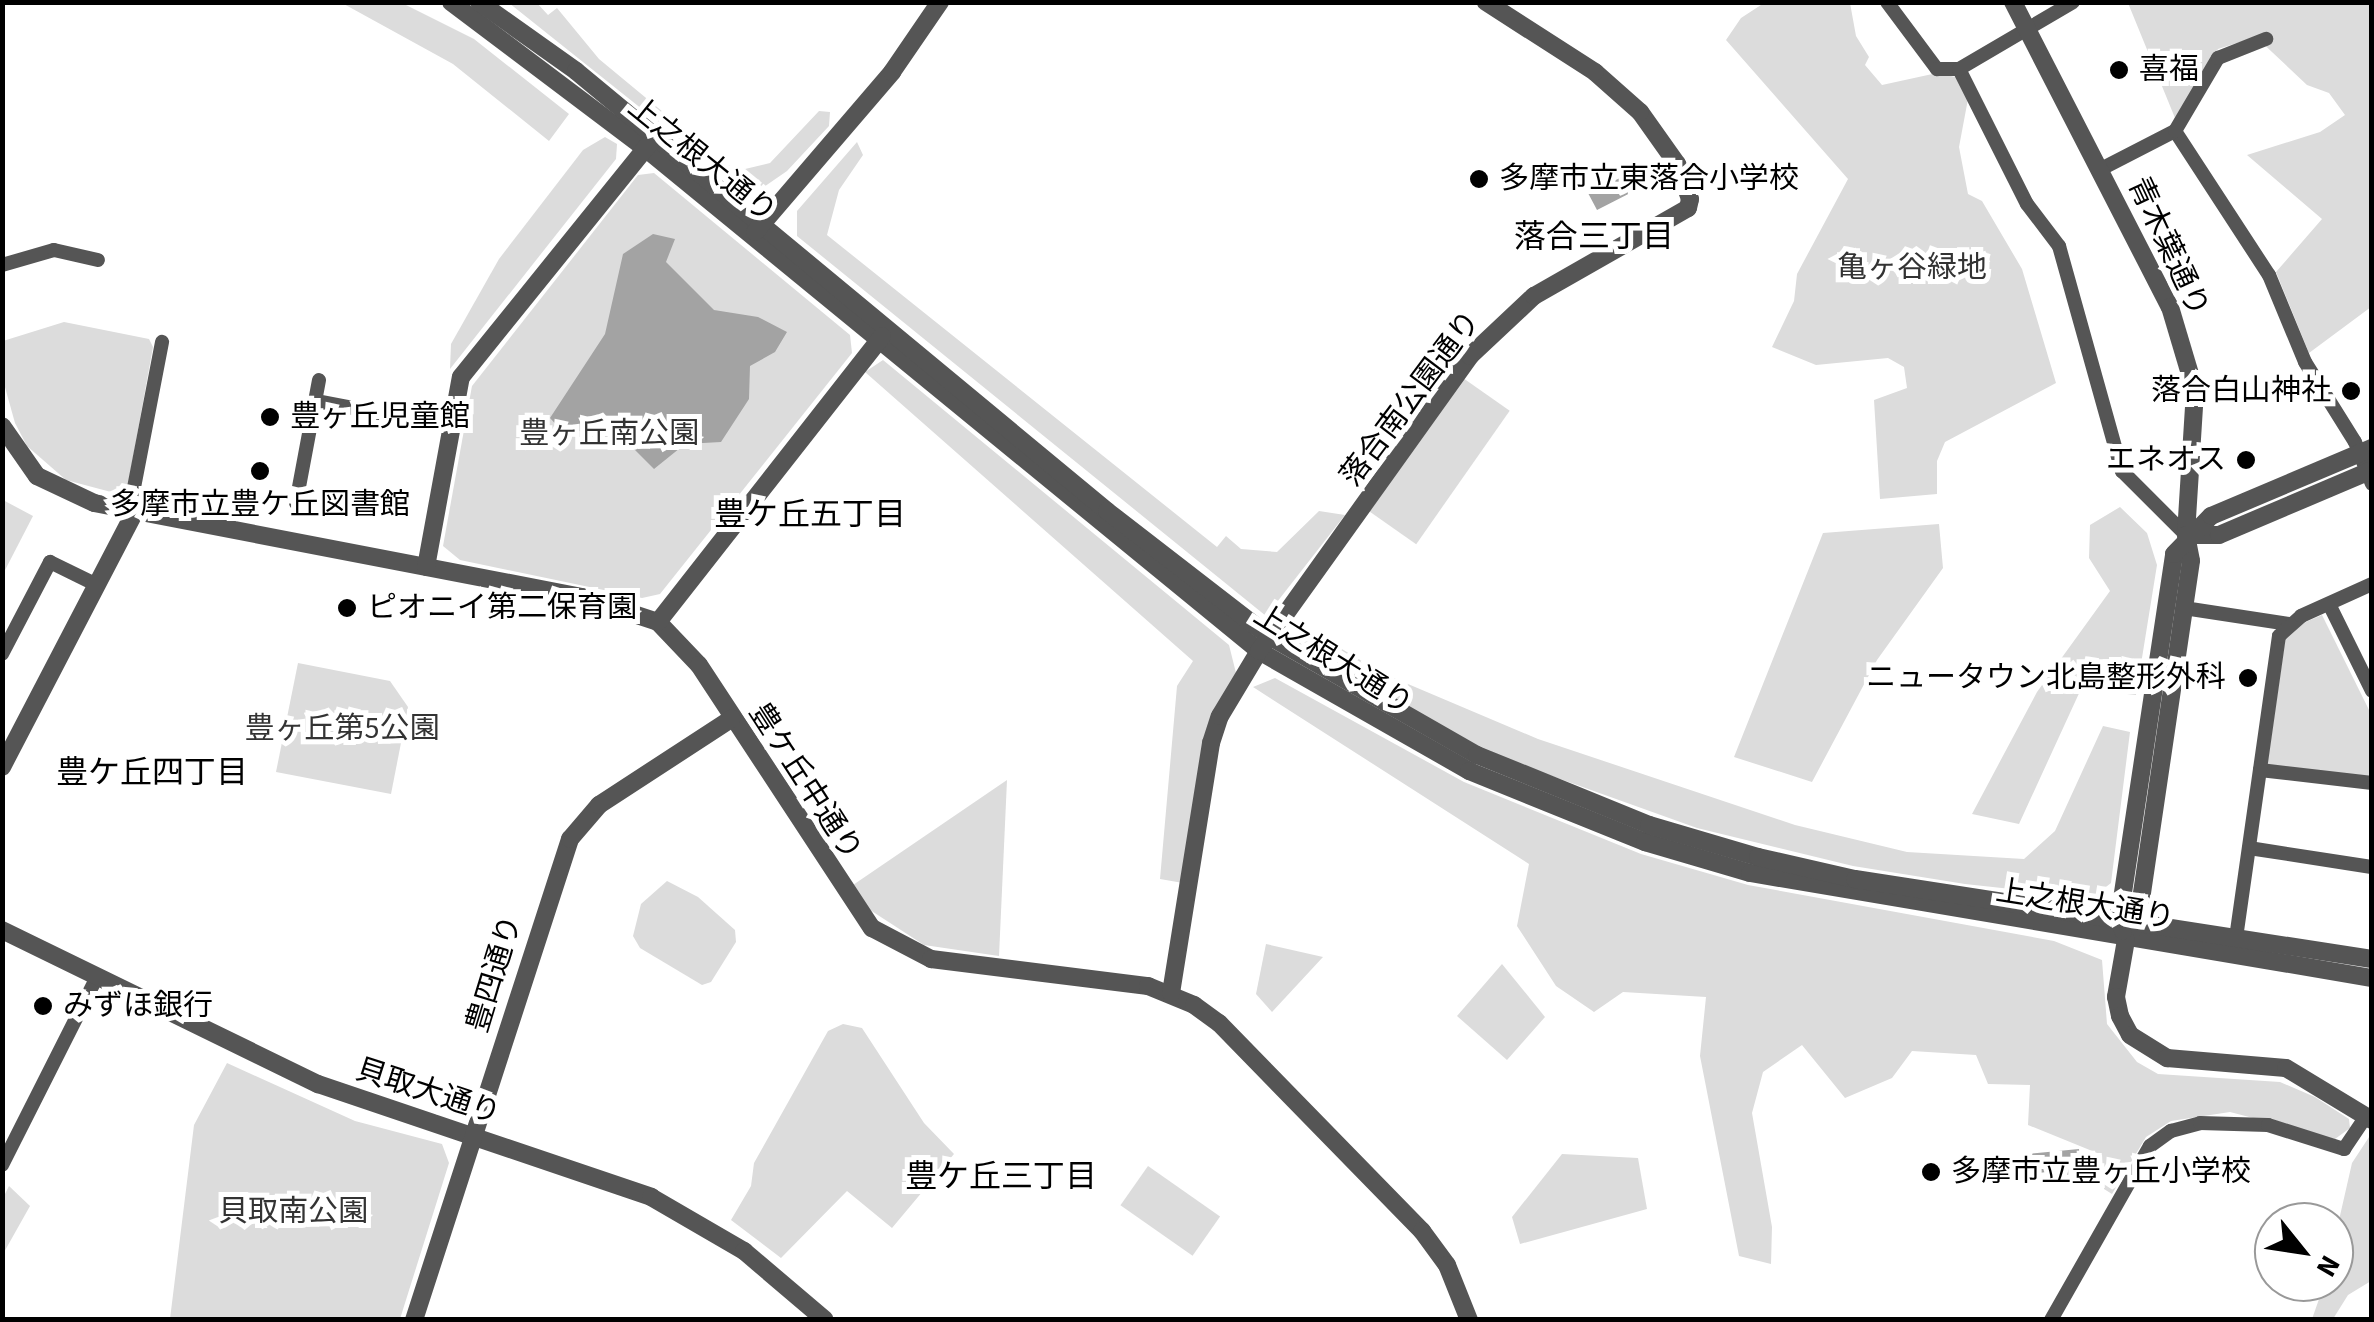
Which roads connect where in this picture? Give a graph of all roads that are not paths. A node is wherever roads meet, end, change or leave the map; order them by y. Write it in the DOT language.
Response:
graph roads {
  1 [pos="451,2"];
  2 [pos="480,2"];
  3 [pos="940,2"];
  4 [pos="1486,2"];
  5 [pos="1887,2"];
  6 [pos="2013,2"];
  7 [pos="2073,2"];
  8 [pos="2028,31"];
  9 [pos="2266,39"];
  10 [pos="1959,69"];
  11 [pos="2175,131"];
  12 [pos="650,142"];
  13 [pos="2100,169"];
  14 [pos="757,230"];
  15 [pos="90,263"];
  16 [pos="2,264"];
  17 [pos="882,335"];
  18 [pos="162,342"];
  19 [pos="319,380"];
  20 [pos="316,401"];
  21 [pos="2,426"];
  22 [pos="447,426"];
  23 [pos="2366,450"];
  24 [pos="2370,475"];
  25 [pos="296,503"];
  26 [pos="135,512"];
  27 [pos="2186,536"];
  28 [pos="426,567"];
  29 [pos="2372,584"];
  30 [pos="96,585"];
  31 [pos="2329,604"];
  32 [pos="2184,608"];
  33 [pos="658,622"];
  34 [pos="2289,624"];
  35 [pos="1264,643"];
  36 [pos="2,654"];
  37 [pos="2372,691"];
  38 [pos="2160,710"];
  39 [pos="731,719"];
  40 [pos="2,767"];
  41 [pos="2260,770"];
  42 [pos="2372,782"];
  43 [pos="2250,848"];
  44 [pos="2372,867"];
  45 [pos="2128,921"];
  46 [pos="2,930"];
  47 [pos="2236,938"];
  48 [pos="2126,940"];
  49 [pos="2372,960"];
  50 [pos="97,977"];
  51 [pos="2372,978"];
  52 [pos="1170,993"];
  53 [pos="2369,1118"];
  54 [pos="474,1135"];
  55 [pos="2,1165"];
  56 [pos="414,1320"];
  57 [pos="825,1320"];
  58 [pos="1470,1320"];
  59 [pos="2051,1320"];
  1 -- 12 [label="street, 上之根大通り"];
  2 -- 12 [label="street, 上之根大通り"];
  3 -- 14 [label="street"];
  4 -- 35 [label="street, 落合南公園通り"];
  5 -- 10 [label="street"];
  6 -- 8 [label="street, 青木葉通り"];
  7 -- 8 [label="street"];
  8 -- 10 [label="street"];
  8 -- 13 [label="street, 青木葉通り"];
  9 -- 11 [label="street"];
  10 -- 27 [label="street"];
  11 -- 13 [label="street"];
  11 -- 23 [label="street"];
  12 -- 14 [label="street, 上之根大通り"];
  12 -- 22 [label="street"];
  13 -- 27 [label="street, 青木葉通り"];
  14 -- 17 [label="street, 上之根大通り"];
  15 -- 16 [label="street"];
  17 -- 33 [label="street"];
  17 -- 35 [label="street, 上之根大通り"];
  18 -- 26 [label="street"];
  19 -- 20 [label="street"];
  20 -- 22 [label="street"];
  20 -- 25 [label="street"];
  21 -- 26 [label="street, 豊ケ丘中通り"];
  22 -- 28 [label="street"];
  23 -- 24 [label="street"];
  23 -- 27 [label="street"];
  24 -- 27 [label="street"];
  26 -- 28 [label="street, 豊ケ丘中通り"];
  26 -- 30 [label="street"];
  27 -- 32 [label="street, 青木葉通り"];
  27 -- 38 [label="street, 青木葉通り"];
  28 -- 33 [label="street, 豊ケ丘中通り"];
  29 -- 31 [label="street"];
  30 -- 36 [label="street"];
  30 -- 40 [label="street"];
  31 -- 34 [label="street"];
  31 -- 37 [label="street"];
  32 -- 34 [label="street"];
  32 -- 38 [label="street, 青木葉通り"];
  33 -- 39 [label="street, 豊ケ丘中通り"];
  34 -- 41 [label="street"];
  35 -- 45 [label="street, 上之根大通り"];
  35 -- 48 [label="street, 上之根大通り"];
  35 -- 52 [label="street"];
  38 -- 45 [label="street, 青木葉通り"];
  39 -- 52 [label="street, 豊ケ丘中通り"];
  39 -- 54 [label="street, 豊四通り"];
  41 -- 42 [label="street"];
  41 -- 43 [label="street"];
  43 -- 44 [label="street"];
  43 -- 47 [label="street"];
  45 -- 47 [label="street, 上之根大通り"];
  45 -- 48 [label="street, 青木葉通り"];
  46 -- 50 [label="street, 貝取大通り"];
  47 -- 49 [label="street, 上之根大通り"];
  48 -- 51 [label="street, 上之根大通り"];
  48 -- 53 [label="street"];
  50 -- 54 [label="street, 貝取大通り"];
  50 -- 55 [label="street"];
  52 -- 58 [label="street, 豊ケ丘中通り"];
  53 -- 59 [label="street"];
  54 -- 56 [label="street, 豊四通り"];
  54 -- 57 [label="street, 貝取大通り"];
}
